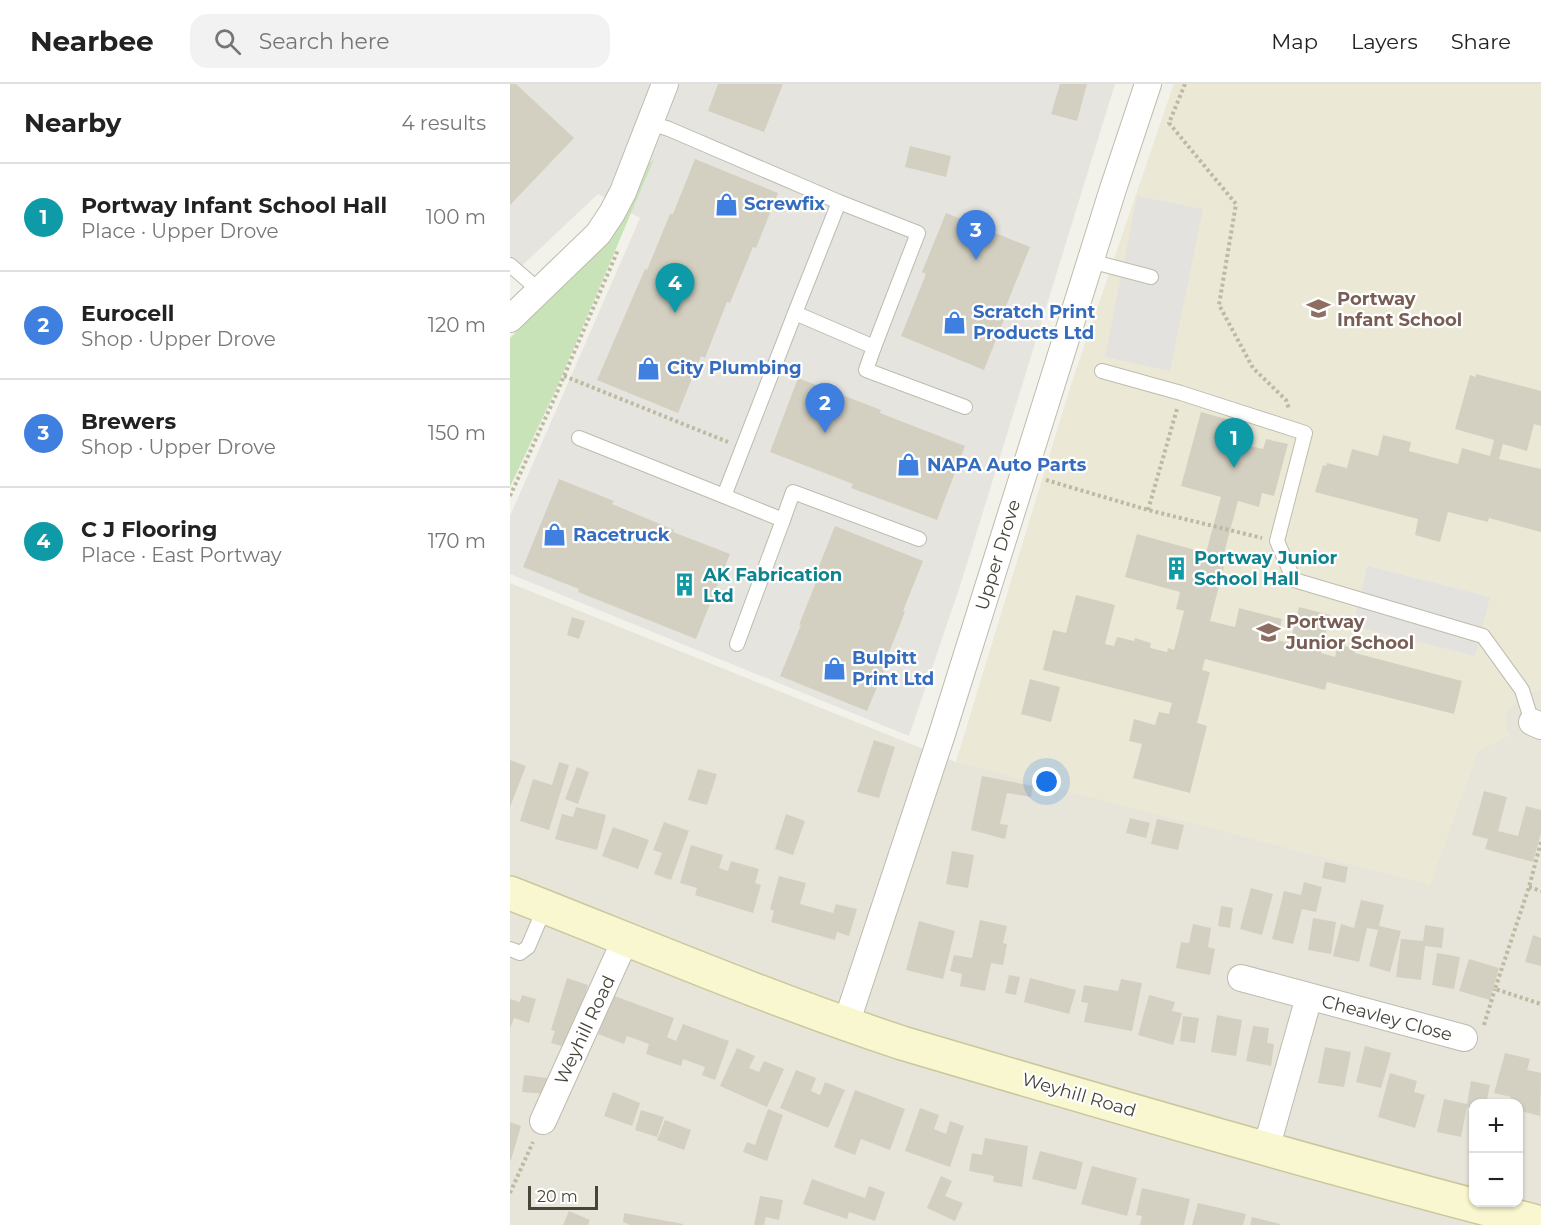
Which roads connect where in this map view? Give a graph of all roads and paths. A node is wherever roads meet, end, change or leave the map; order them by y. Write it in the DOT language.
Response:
graph roads {
  1 [pos="665,84"];
  2 [pos="1148,84"];
  3 [pos="1185,84"];
  4 [pos="650,123"];
  5 [pos="839,202"];
  6 [pos="622,242"];
  7 [pos="1090,261"];
  8 [pos="510,265"];
  9 [pos="1151,277"];
  10 [pos="540,291"];
  11 [pos="795,313"];
  12 [pos="510,318"];
  13 [pos="874,347"];
  14 [pos="1102,371"];
  15 [pos="564,376"];
  16 [pos="1181,393"];
  17 [pos="965,407"];
  18 [pos="1305,433"];
  19 [pos="579,438"];
  20 [pos="743,448"];
  21 [pos="1041,478"];
  22 [pos="510,496"];
  23 [pos="724,496"];
  24 [pos="1148,510"];
  25 [pos="783,520"];
  26 [pos="918,539"];
  27 [pos="1277,541"];
  28 [pos="737,644"];
  29 [pos="1536,724"];
  30 [pos="1541,842"];
  31 [pos="1529,887"];
  32 [pos="1541,891"];
  33 [pos="510,893"];
  34 [pos="546,907"];
  35 [pos="626,938"];
  36 [pos="510,950"];
  37 [pos="1241,978"];
  38 [pos="1495,989"];
  39 [pos="1310,997"];
  40 [pos="1541,1004"];
  41 [pos="846,1024"];
  42 [pos="1464,1038"];
  43 [pos="543,1121"];
  44 [pos="1266,1149"];
  45 [pos="510,1193"];
  46 [pos="1541,1223"];
  1 -- 4 [label="street"];
  2 -- 7 [label="street, Upper Drove"];
  3 -- 18 [label="path"];
  4 -- 5 [label="lane"];
  4 -- 10 [label="street"];
  5 -- 11 [label="lane"];
  5 -- 13 [label="lane"];
  6 -- 15 [label="path"];
  7 -- 9 [label="lane"];
  7 -- 41 [label="street, Upper Drove"];
  8 -- 10 [label="lane"];
  10 -- 12 [label="street"];
  11 -- 13 [label="lane"];
  11 -- 20 [label="lane"];
  13 -- 17 [label="lane"];
  14 -- 16 [label="lane"];
  15 -- 20 [label="path"];
  15 -- 22 [label="path"];
  16 -- 18 [label="lane"];
  16 -- 24 [label="path"];
  18 -- 27 [label="lane"];
  19 -- 23 [label="lane"];
  20 -- 23 [label="lane"];
  21 -- 24 [label="path"];
  23 -- 25 [label="lane"];
  24 -- 27 [label="path"];
  25 -- 26 [label="lane"];
  25 -- 28 [label="lane"];
  27 -- 29 [label="lane"];
  30 -- 31 [label="path"];
  31 -- 32 [label="path"];
  31 -- 38 [label="path"];
  33 -- 34 [label="main road, Weyhill Road"];
  34 -- 35 [label="main road, Weyhill Road"];
  34 -- 36 [label="lane"];
  35 -- 41 [label="main road, Weyhill Road"];
  35 -- 43 [label="street, Weyhill Road"];
  37 -- 39 [label="street, Cheavley Close"];
  38 -- 40 [label="path"];
  38 -- 42 [label="path"];
  39 -- 42 [label="street, Cheavley Close"];
  39 -- 44 [label="street, Cheavley Close"];
  41 -- 44 [label="main road, Weyhill Road"];
  43 -- 45 [label="path"];
  44 -- 46 [label="main road, Weyhill Road"];
}
